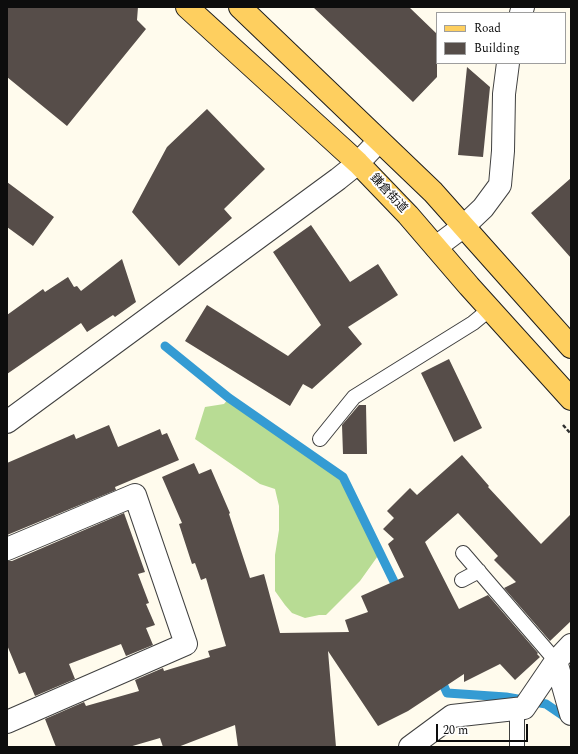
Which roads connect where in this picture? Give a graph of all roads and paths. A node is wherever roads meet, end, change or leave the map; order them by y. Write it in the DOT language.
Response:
graph roads {
  1 [pos="187,7"];
  2 [pos="240,7"];
  3 [pos="508,64"];
  4 [pos="379,141"];
  5 [pos="358,163"];
  6 [pos="464,226"];
  7 [pos="436,247"];
  8 [pos="490,309"];
  9 [pos="571,347"];
  10 [pos="571,398"];
  11 [pos="7,422"];
  12 [pos="561,422"];
  13 [pos="571,434"];
  14 [pos="320,439"];
  15 [pos="7,549"];
  16 [pos="463,552"];
  17 [pos="478,571"];
  18 [pos="462,580"];
  19 [pos="571,645"];
  20 [pos="556,661"];
  21 [pos="569,705"];
  22 [pos="521,708"];
  23 [pos="7,722"];
  24 [pos="410,747"];
  25 [pos="517,747"];
  1 -- 5 [label="main road, 鎌倉街道"];
  2 -- 4 [label="main road"];
  3 -- 6 [label="street"];
  4 -- 5 [label="street"];
  4 -- 6 [label="main road"];
  5 -- 7 [label="main road, 鎌倉街道"];
  5 -- 11 [label="street"];
  6 -- 7 [label="street"];
  6 -- 9 [label="main road"];
  7 -- 8 [label="main road, 鎌倉街道"];
  8 -- 10 [label="main road, 鎌倉街道"];
  8 -- 14 [label="lane"];
  12 -- 13 [label="path"];
  15 -- 23 [label="street"];
  16 -- 17 [label="lane"];
  17 -- 18 [label="lane"];
  17 -- 20 [label="lane"];
  19 -- 20 [label="street"];
  20 -- 21 [label="street"];
  20 -- 22 [label="street"];
  22 -- 24 [label="street"];
  22 -- 25 [label="lane"];
}
